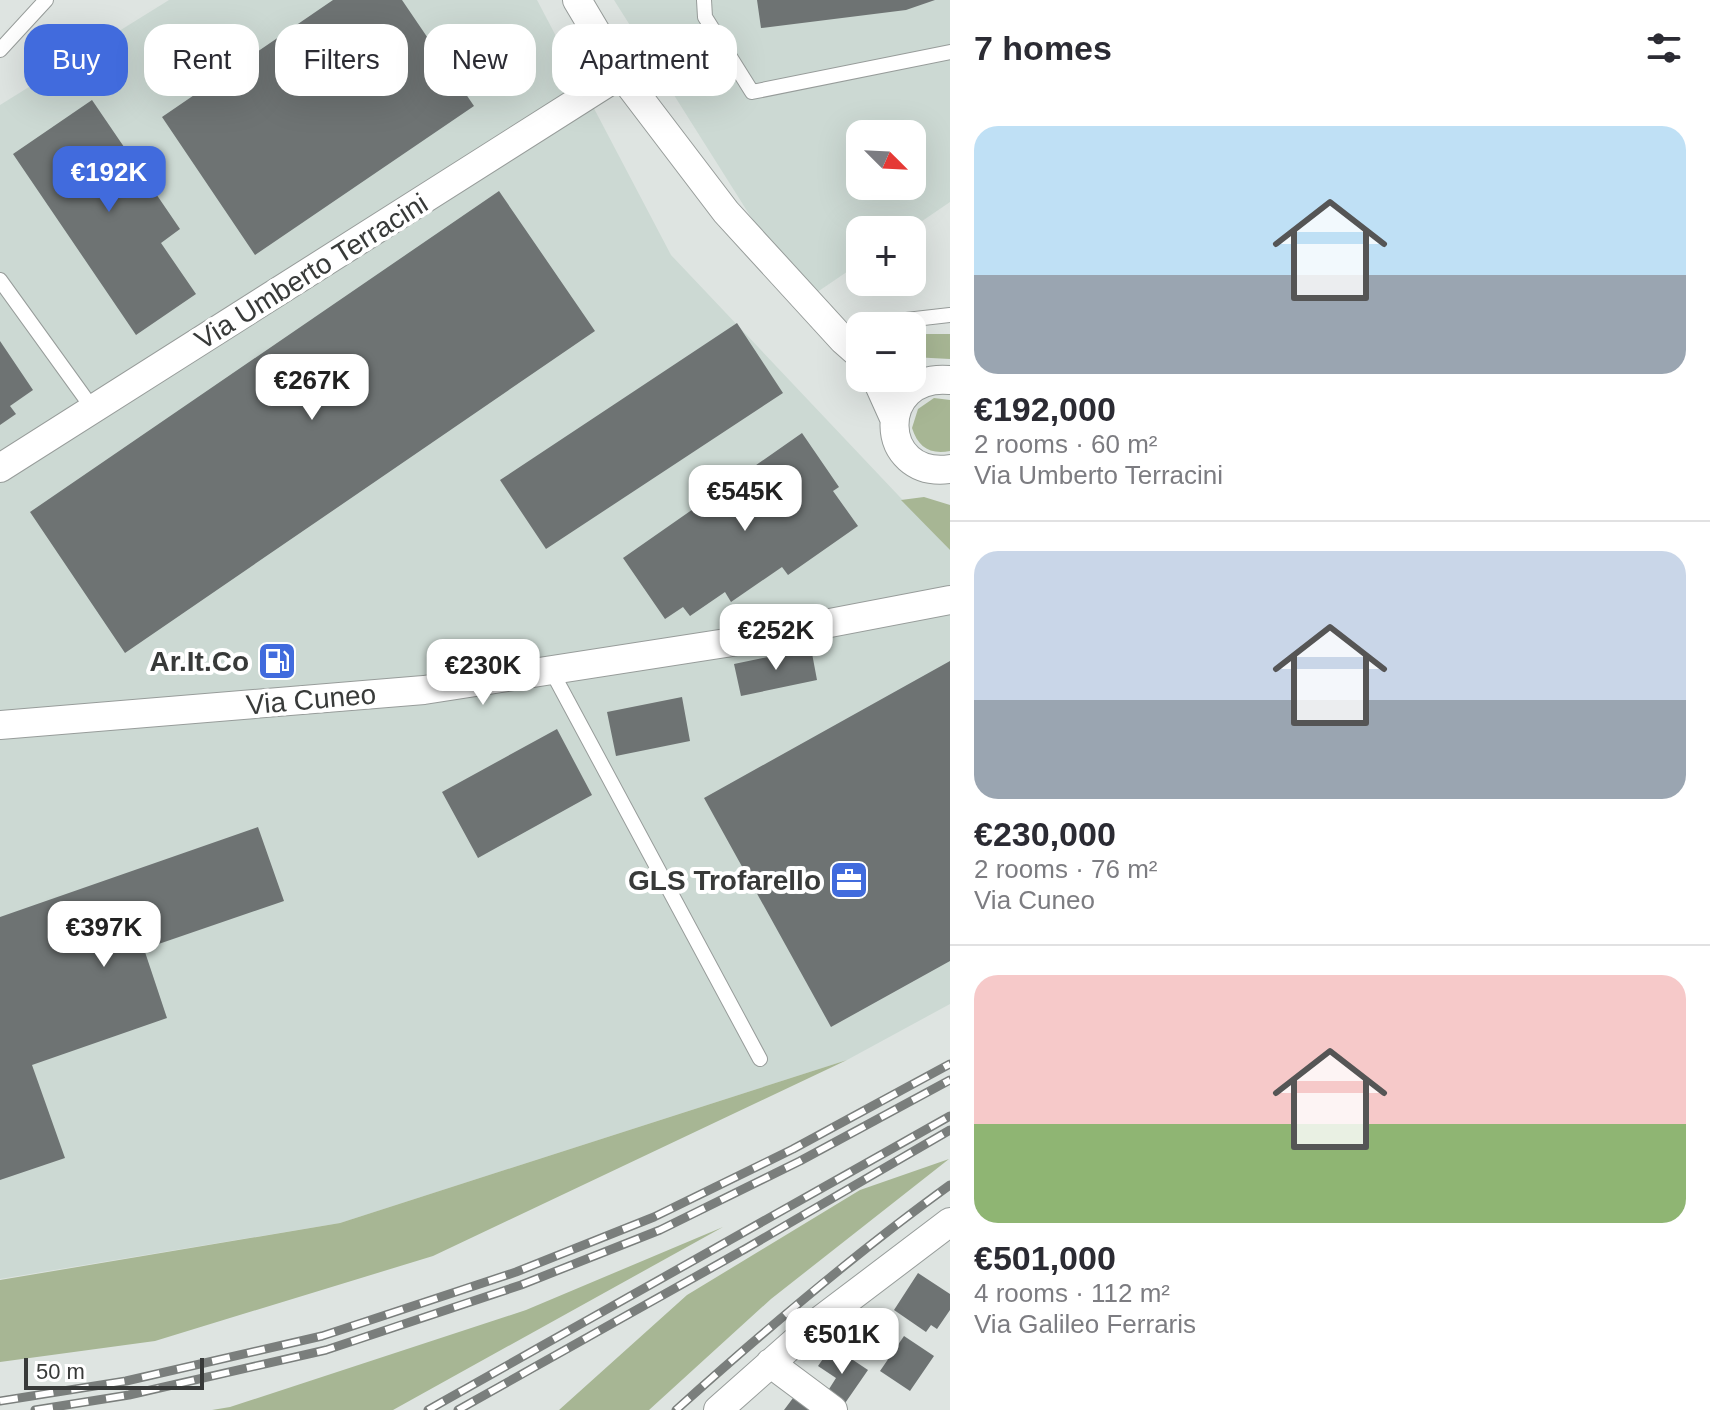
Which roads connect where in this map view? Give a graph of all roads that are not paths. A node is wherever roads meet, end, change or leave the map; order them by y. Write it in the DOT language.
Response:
graph roads {
  1 [pos="46,0"];
  2 [pos="577,0"];
  3 [pos="704,0"];
  4 [pos="591,24"];
  5 [pos="0,50"];
  6 [pos="950,52"];
  7 [pos="586,96"];
  8 [pos="638,96"];
  9 [pos="0,280"];
  10 [pos="950,315"];
  11 [pos="926,318"];
  12 [pos="846,334"];
  13 [pos="926,379"];
  14 [pos="950,380"];
  15 [pos="882,392"];
  16 [pos="908,392"];
  17 [pos="93,409"];
  18 [pos="894,418"];
  19 [pos="0,468"];
  20 [pos="946,472"];
  21 [pos="950,600"];
  22 [pos="551,670"];
  23 [pos="0,725"];
  24 [pos="760,1059"];
  25 [pos="950,1222"];
  26 [pos="770,1363"];
  27 [pos="718,1410"];
  28 [pos="833,1410"];
  1 -- 5 [label="lane"];
  2 -- 4 [label="street"];
  3 -- 6 [label="lane"];
  7 -- 17 [label="street, Via Umberto Terracini"];
  8 -- 12 [label="street"];
  9 -- 17 [label="lane"];
  10 -- 11 [label="lane"];
  13 -- 14 [label="street"];
  15 -- 18 [label="street"];
  16 -- 18 [label="street"];
  17 -- 19 [label="street, Via Umberto Terracini"];
  18 -- 20 [label="street"];
  21 -- 22 [label="street, Via Cuneo"];
  22 -- 23 [label="street, Via Cuneo"];
  22 -- 24 [label="lane"];
  25 -- 26 [label="street"];
  26 -- 27 [label="street"];
  26 -- 28 [label="street"];
}
